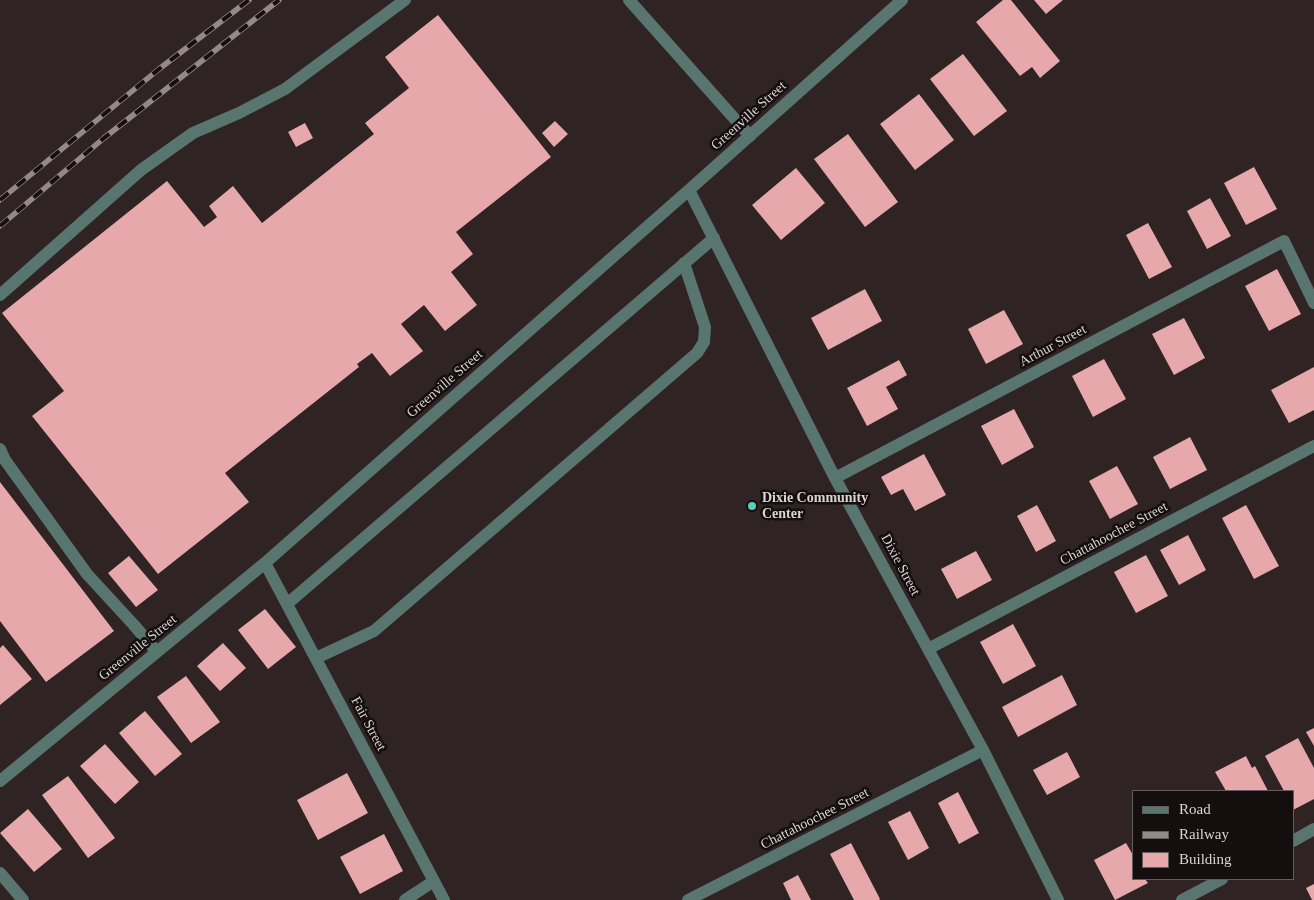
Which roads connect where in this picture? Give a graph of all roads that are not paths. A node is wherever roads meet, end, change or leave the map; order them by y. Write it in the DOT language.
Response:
graph roads {
  1 [pos="405,0"];
  2 [pos="629,0"];
  3 [pos="902,0"];
  4 [pos="750,136"];
  5 [pos="689,190"];
  6 [pos="714,238"];
  7 [pos="684,264"];
  8 [pos="0,295"];
  9 [pos="1314,303"];
  10 [pos="1314,446"];
  11 [pos="0,448"];
  12 [pos="835,478"];
  13 [pos="265,563"];
  14 [pos="287,604"];
  15 [pos="928,649"];
  16 [pos="157,652"];
  17 [pos="316,658"];
  18 [pos="983,750"];
  19 [pos="0,781"];
  20 [pos="1314,829"];
  21 [pos="1294,840"];
  22 [pos="0,873"];
  23 [pos="1220,880"];
  24 [pos="434,881"];
  25 [pos="24,900"];
  26 [pos="405,900"];
  27 [pos="444,900"];
  28 [pos="688,900"];
  29 [pos="1058,900"];
  30 [pos="1182,900"];
  1 -- 8 [label="street"];
  2 -- 4 [label="street"];
  3 -- 4 [label="street, Greenville Street"];
  4 -- 5 [label="street, Greenville Street"];
  5 -- 6 [label="street, Dixie Street"];
  5 -- 13 [label="street, Greenville Street"];
  6 -- 7 [label="street"];
  6 -- 12 [label="street, Dixie Street"];
  7 -- 14 [label="street"];
  7 -- 17 [label="street"];
  9 -- 12 [label="street, Arthur Street"];
  10 -- 15 [label="street, Chattahoochee Street"];
  11 -- 16 [label="street"];
  12 -- 15 [label="street, Dixie Street"];
  13 -- 14 [label="street, Fair Street"];
  13 -- 16 [label="street, Greenville Street"];
  14 -- 17 [label="street, Fair Street"];
  15 -- 18 [label="street, Dixie Street"];
  16 -- 19 [label="street, Greenville Street"];
  17 -- 24 [label="street, Fair Street"];
  18 -- 28 [label="street, Chattahoochee Street"];
  18 -- 29 [label="street, Dixie Street"];
  20 -- 21 [label="street"];
  22 -- 25 [label="street"];
  23 -- 30 [label="street"];
  24 -- 26 [label="street"];
  24 -- 27 [label="street, Fair Street"];
}
